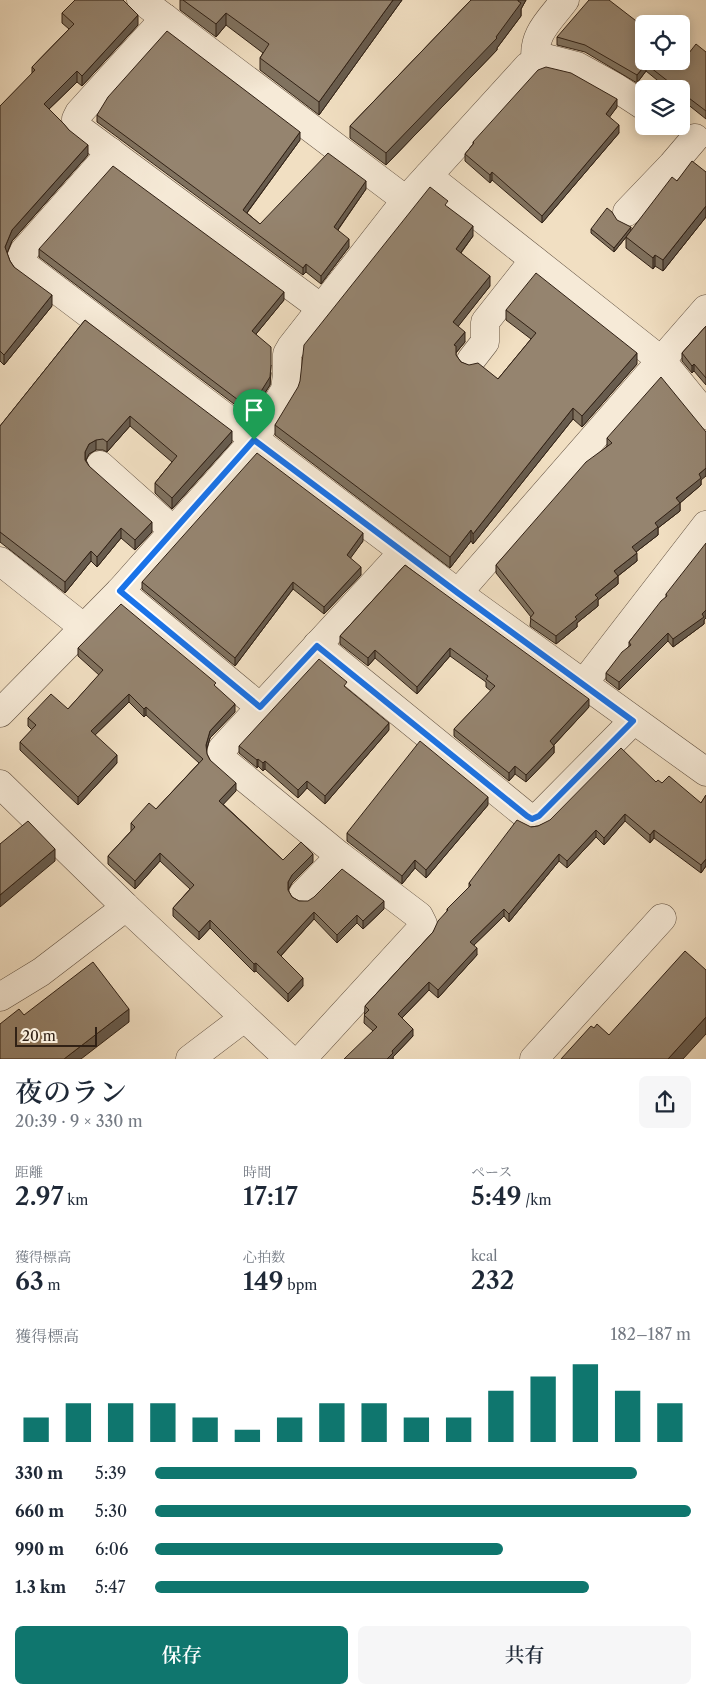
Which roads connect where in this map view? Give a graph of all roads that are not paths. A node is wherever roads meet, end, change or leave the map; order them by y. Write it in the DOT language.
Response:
graph roads {
  1 [pos="141,0"];
  2 [pos="565,0"];
  3 [pos="165,18"];
  4 [pos="536,61"];
  5 [pos="635,101"];
  6 [pos="692,136"];
  7 [pos="111,152"];
  8 [pos="428,176"];
  9 [pos="406,200"];
  10 [pos="627,212"];
  11 [pos="534,260"];
  12 [pos="321,308"];
  13 [pos="706,309"];
  14 [pos="471,360"];
  15 [pos="662,361"];
  16 [pos="706,415"];
  17 [pos="254,440"];
  18 [pos="100,465"];
  19 [pos="706,525"];
  20 [pos="174,531"];
  21 [pos="403,552"];
  22 [pos="0,561"];
  23 [pos="120,591"];
  24 [pos="458,593"];
  25 [pos="83,627"];
  26 [pos="317,646"];
  27 [pos="583,684"];
  28 [pos="260,707"];
  29 [pos="0,713"];
  30 [pos="633,721"];
  31 [pos="706,772"];
  32 [pos="5,799"];
  33 [pos="340,856"];
  34 [pos="303,894"];
  35 [pos="126,907"];
  36 [pos="662,918"];
  37 [pos="0,997"];
  38 [pos="244,1018"];
  39 [pos="190,1059"];
  40 [pos="289,1059"];
  41 [pos="302,1059"];
  42 [pos="534,1059"];
  1 -- 3 [label="street"];
  2 -- 4 [label="street"];
  3 -- 7 [label="street"];
  3 -- 9 [label="street"];
  4 -- 5 [label="street"];
  4 -- 8 [label="street"];
  6 -- 10 [label="street"];
  7 -- 12 [label="street"];
  7 -- 17 [label="street"];
  8 -- 9 [label="street"];
  8 -- 11 [label="street"];
  9 -- 12 [label="street"];
  11 -- 14 [label="street"];
  11 -- 15 [label="street"];
  12 -- 17 [label="street"];
  13 -- 15 [label="street"];
  15 -- 16 [label="street"];
  15 -- 24 [label="street"];
  17 -- 20 [label="street"];
  17 -- 21 [label="street"];
  18 -- 20 [label="street"];
  19 -- 27 [label="street"];
  20 -- 23 [label="street"];
  21 -- 24 [label="street"];
  21 -- 26 [label="street"];
  22 -- 25 [label="street"];
  23 -- 25 [label="street"];
  23 -- 28 [label="street"];
  24 -- 27 [label="street"];
  25 -- 29 [label="street"];
  26 -- 28 [label="street"];
  26 -- 30 [label="street"];
  27 -- 30 [label="street"];
  28 -- 33 [label="street"];
  30 -- 31 [label="street"];
  32 -- 35 [label="street"];
  33 -- 34 [label="street"];
  33 -- 41 [label="street"];
  35 -- 37 [label="street"];
  35 -- 38 [label="street"];
  36 -- 42 [label="street"];
  38 -- 39 [label="street"];
  38 -- 40 [label="street"];
}
